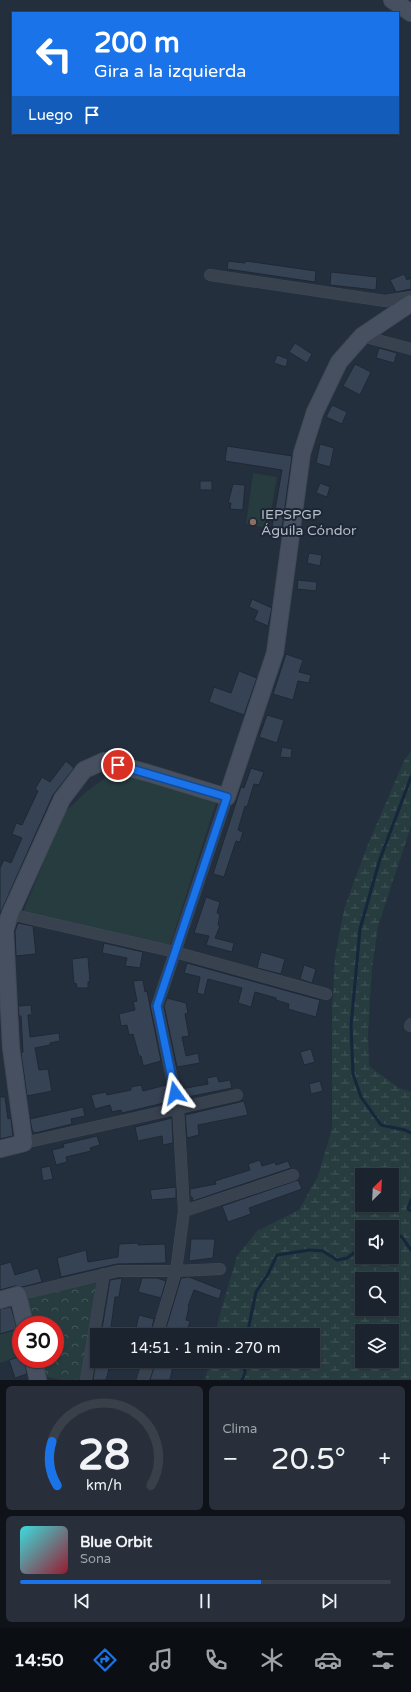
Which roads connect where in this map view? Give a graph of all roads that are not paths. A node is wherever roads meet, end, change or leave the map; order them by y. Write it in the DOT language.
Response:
graph roads {
  1 [pos="392,0"];
  2 [pos="411,13"];
  3 [pos="210,275"];
  4 [pos="411,298"];
  5 [pos="411,303"];
  6 [pos="362,336"];
  7 [pos="411,349"];
  8 [pos="227,797"];
  9 [pos="10,914"];
  10 [pos="175,952"];
  11 [pos="326,994"];
  12 [pos="5,1049"];
  13 [pos="237,1095"];
  14 [pos="178,1108"];
  15 [pos="24,1143"];
  16 [pos="0,1149"];
  17 [pos="293,1175"];
  18 [pos="184,1211"];
  19 [pos="220,1269"];
  20 [pos="176,1271"];
  21 [pos="104,1274"];
  22 [pos="18,1295"];
  23 [pos="0,1300"];
  24 [pos="23,1316"];
  25 [pos="159,1328"];
  26 [pos="35,1368"];
  27 [pos="147,1368"];
  28 [pos="38,1380"];
  29 [pos="86,1380"];
  30 [pos="143,1380"];
  1 -- 2 [label="street"];
  3 -- 4 [label="street"];
  5 -- 6 [label="street"];
  6 -- 7 [label="street"];
  6 -- 8 [label="street"];
  8 -- 9 [label="street"];
  8 -- 10 [label="street"];
  9 -- 10 [label="street"];
  9 -- 12 [label="street"];
  10 -- 11 [label="street"];
  10 -- 14 [label="street"];
  12 -- 15 [label="street"];
  13 -- 14 [label="street"];
  14 -- 15 [label="street"];
  14 -- 18 [label="street"];
  15 -- 16 [label="street"];
  17 -- 18 [label="street"];
  18 -- 20 [label="street"];
  19 -- 20 [label="street"];
  20 -- 21 [label="street"];
  20 -- 25 [label="street"];
  21 -- 22 [label="street"];
  21 -- 29 [label="street"];
  22 -- 23 [label="street"];
  22 -- 24 [label="street"];
  26 -- 28 [label="street"];
  27 -- 30 [label="street"];
}
